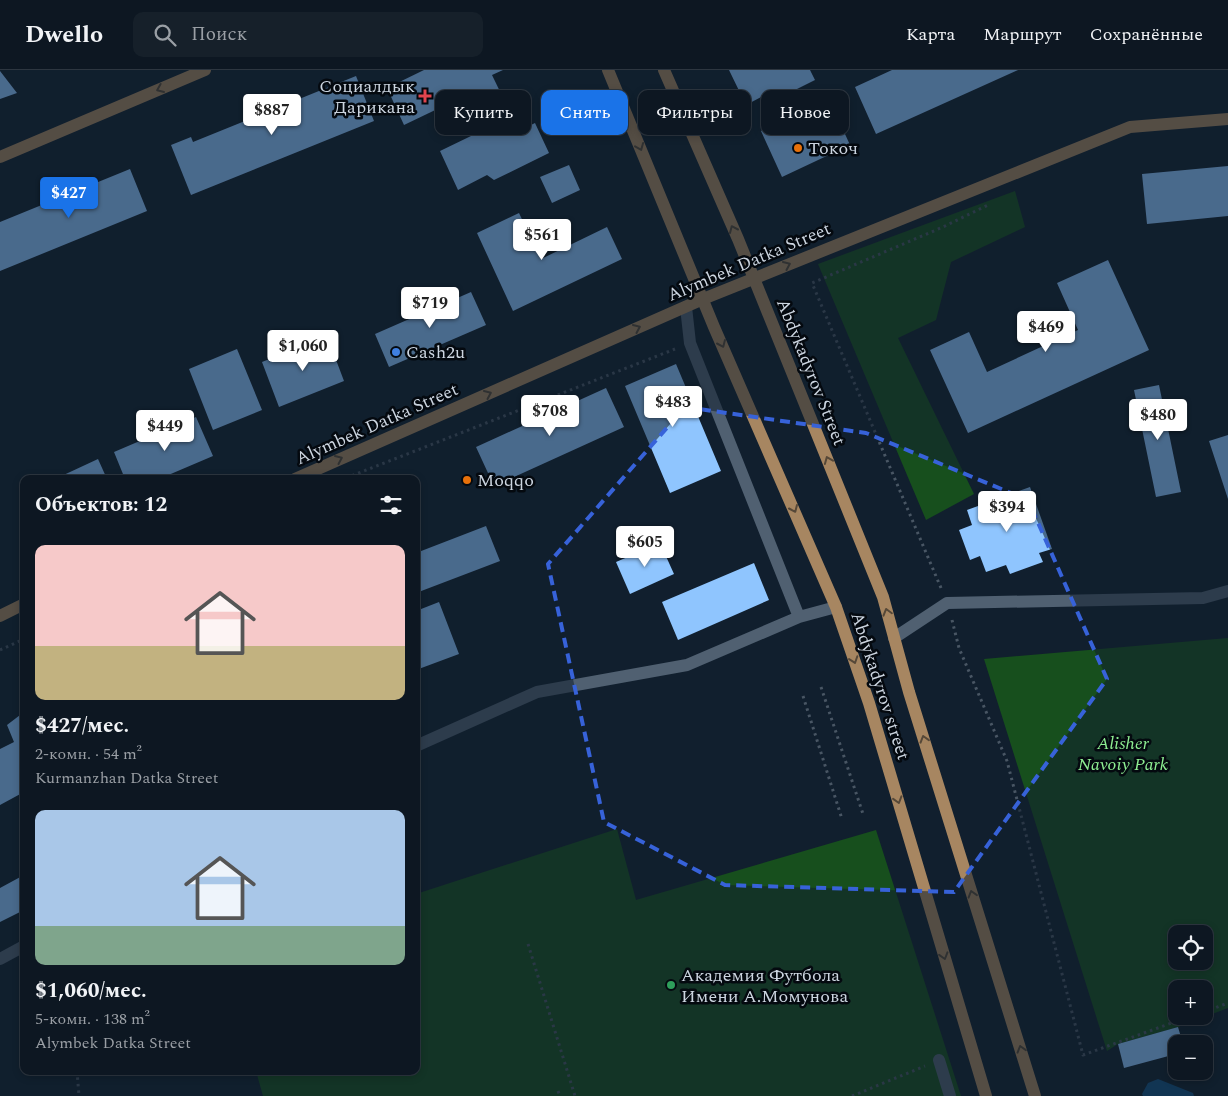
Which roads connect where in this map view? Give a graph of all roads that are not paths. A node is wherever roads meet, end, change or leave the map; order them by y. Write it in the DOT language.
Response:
graph roads {
  1 [pos="204,70"];
  2 [pos="608,70"];
  3 [pos="664,70"];
  4 [pos="1228,119"];
  5 [pos="0,157"];
  6 [pos="754,280"];
  7 [pos="703,299"];
  8 [pos="686,307"];
  9 [pos="304,475"];
  10 [pos="1228,591"];
  11 [pos="20,606"];
  12 [pos="836,607"];
  13 [pos="0,616"];
  14 [pos="799,617"];
  15 [pos="894,638"];
  16 [pos="909,692"];
  17 [pos="420,744"];
  18 [pos="20,948"];
  19 [pos="0,959"];
  20 [pos="939,1060"];
  21 [pos="950,1096"];
  22 [pos="986,1096"];
  23 [pos="1036,1096"];
  1 -- 5 [label="main road, one-way"];
  2 -- 7 [label="main road, one-way"];
  6 -- 3 [label="main road, Abdykadyrov Street, one-way"];
  6 -- 4 [label="main road, Alymbek Datka Street, one-way"];
  6 -- 7 [label="main road, Alymbek Datka Street"];
  15 -- 6 [label="main road, Abdykadyrov Street, one-way"];
  7 -- 8 [label="main road, Alymbek Datka Street"];
  7 -- 12 [label="main road, Abdykadyrov street, one-way"];
  9 -- 8 [label="main road, Alymbek Datka Street, one-way"];
  8 -- 14 [label="street"];
  10 -- 15 [label="street"];
  11 -- 13 [label="main road"];
  12 -- 14 [label="street"];
  12 -- 22 [label="main road, Abdykadyrov street, one-way"];
  14 -- 17 [label="street"];
  15 -- 16 [label="main road, Abdykadyrov Street"];
  23 -- 16 [label="main road, Abdykadyrov street, one-way"];
  18 -- 19 [label="street"];
  20 -- 21 [label="street"];
}
